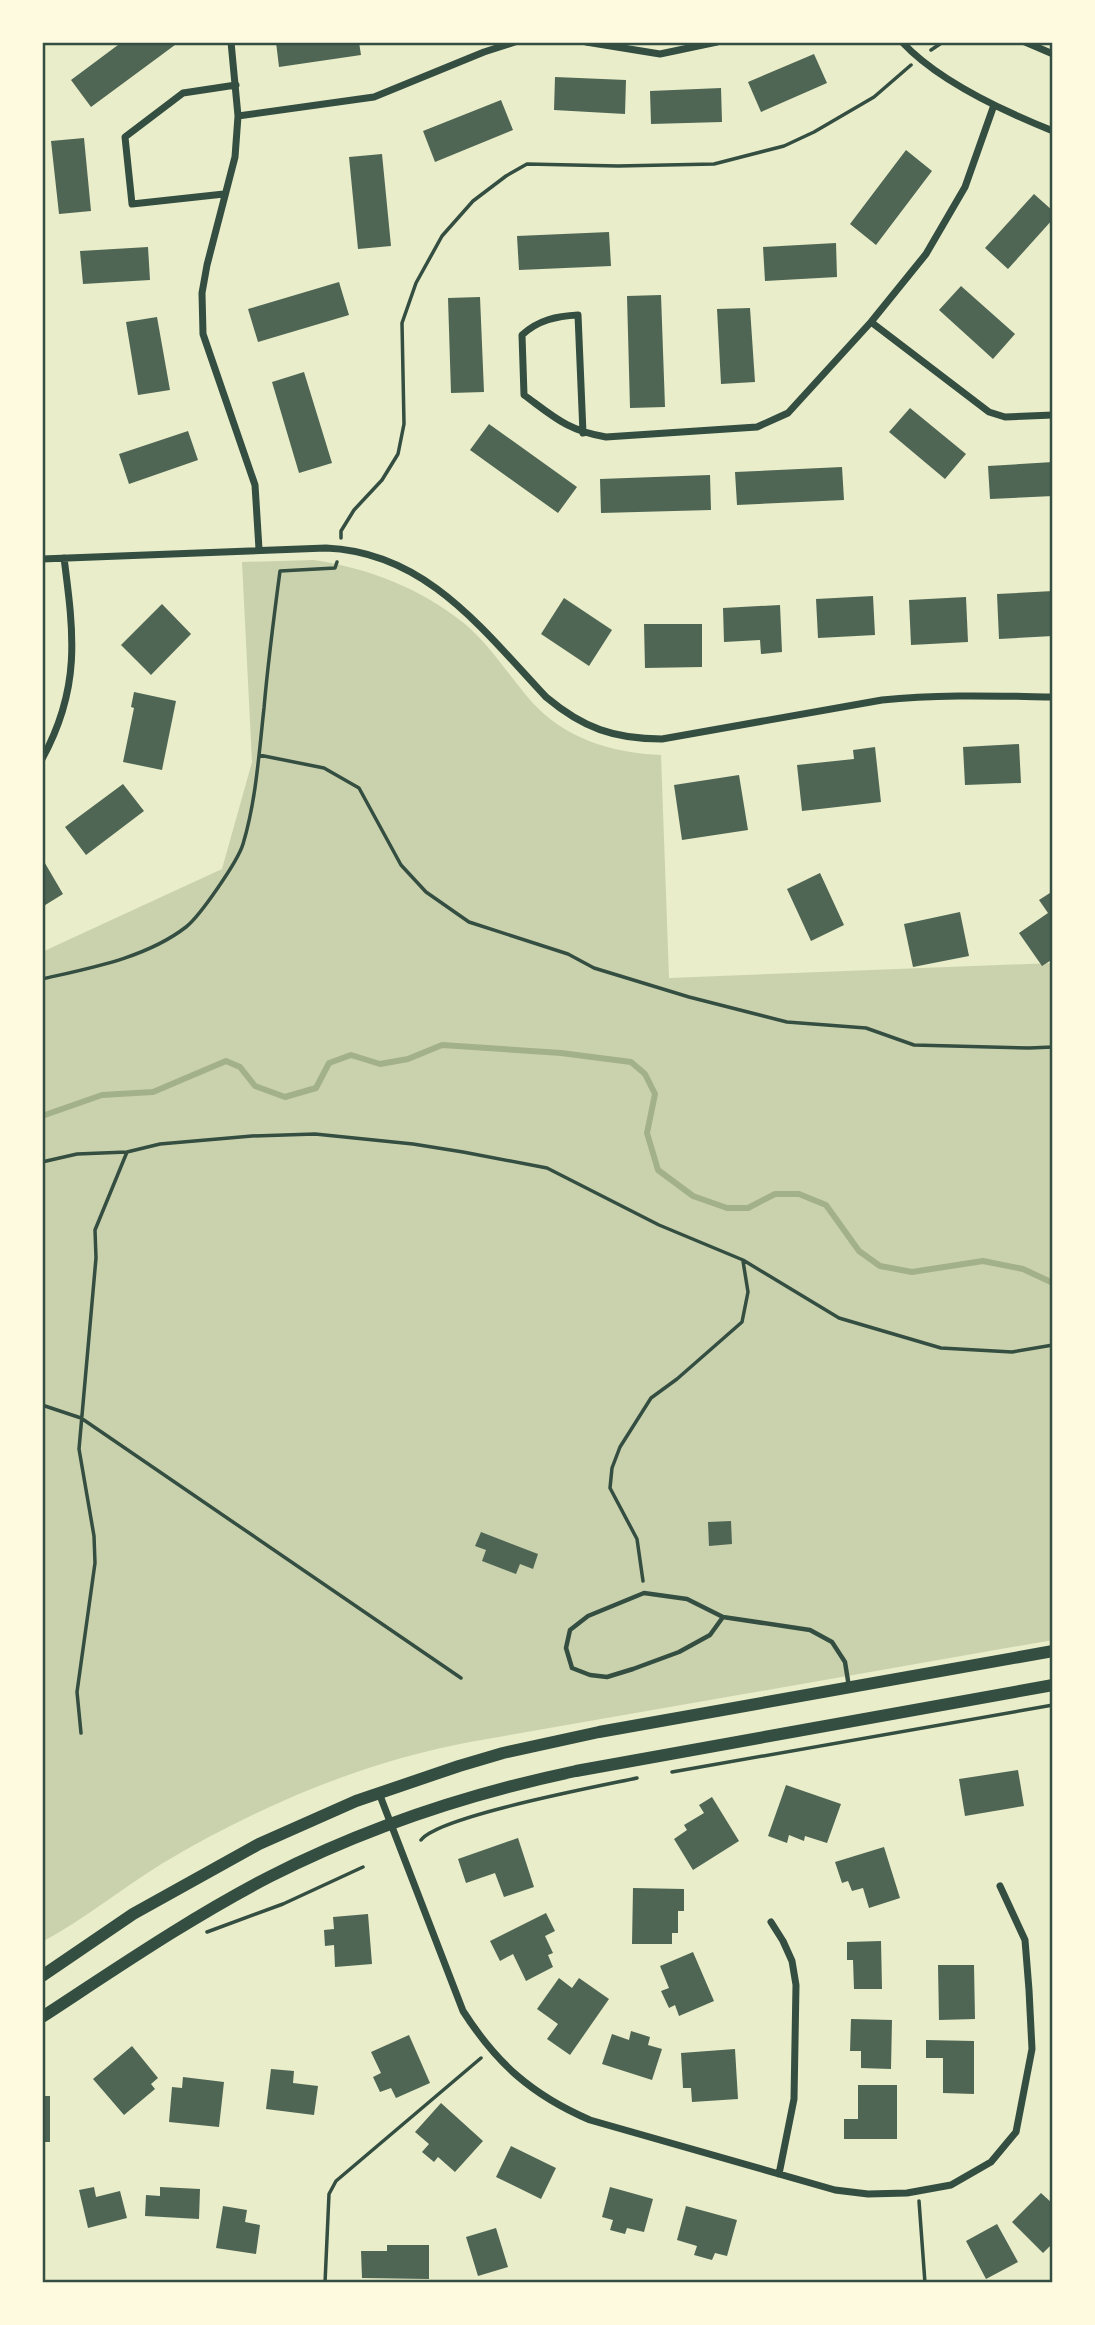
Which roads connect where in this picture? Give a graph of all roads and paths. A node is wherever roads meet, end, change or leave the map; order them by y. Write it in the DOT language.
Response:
graph roads {
  1 [pos="231,42"];
  2 [pos="515,42"];
  3 [pos="586,42"];
  4 [pos="718,42"];
  5 [pos="902,42"];
  6 [pos="1026,42"];
  7 [pos="1053,54"];
  8 [pos="901,73"];
  9 [pos="236,85"];
  10 [pos="994,105"];
  11 [pos="238,116"];
  12 [pos="1053,131"];
  13 [pos="224,194"];
  14 [pos="871,322"];
  15 [pos="1053,415"];
  16 [pos="583,433"];
  17 [pos="341,531"];
  18 [pos="259,549"];
  19 [pos="64,558"];
  20 [pos="42,559"];
  21 [pos="280,571"];
  22 [pos="1053,697"];
  23 [pos="259,755"];
  24 [pos="42,759"];
  25 [pos="42,979"];
  26 [pos="1053,1047"];
  27 [pos="127,1152"];
  28 [pos="42,1161"];
  29 [pos="743,1260"];
  30 [pos="1053,1345"];
  31 [pos="42,1405"];
  32 [pos="81,1419"];
  33 [pos="645,1593"];
  34 [pos="723,1617"];
  35 [pos="1053,1651"];
  36 [pos="461,1678"];
  37 [pos="1053,1685"];
  38 [pos="849,1687"];
  39 [pos="1053,1705"];
  40 [pos="81,1732"];
  41 [pos="669,1772"];
  42 [pos="643,1777"];
  43 [pos="379,1793"];
  44 [pos="391,1825"];
  45 [pos="421,1840"];
  46 [pos="363,1867"];
  47 [pos="1000,1886"];
  48 [pos="771,1922"];
  49 [pos="196,1938"];
  50 [pos="42,1976"];
  51 [pos="42,2017"];
  52 [pos="491,2050"];
  53 [pos="779,2174"];
  54 [pos="918,2192"];
  55 [pos="325,2283"];
  56 [pos="925,2283"];
  1 -- 9 [label="street"];
  2 -- 11 [label="street"];
  3 -- 4 [label="street"];
  5 -- 10 [label="street"];
  6 -- 7 [label="street"];
  8 -- 17 [label="path"];
  9 -- 11 [label="street"];
  9 -- 13 [label="street"];
  10 -- 12 [label="street"];
  10 -- 14 [label="street"];
  11 -- 13 [label="street"];
  13 -- 18 [label="street"];
  14 -- 15 [label="street"];
  14 -- 16 [label="street"];
  16 -- 16 [label="street"];
  18 -- 19 [label="street"];
  18 -- 22 [label="street"];
  19 -- 20 [label="street"];
  19 -- 24 [label="street"];
  21 -- 23 [label="path"];
  23 -- 25 [label="path"];
  23 -- 26 [label="path"];
  27 -- 28 [label="path"];
  27 -- 29 [label="path"];
  27 -- 32 [label="path"];
  29 -- 30 [label="path"];
  29 -- 33 [label="path"];
  31 -- 32 [label="path"];
  32 -- 36 [label="path"];
  32 -- 40 [label="path"];
  33 -- 34 [label="lane"];
  33 -- 34 [label="lane"];
  34 -- 38 [label="lane"];
  35 -- 38 [label="main road"];
  37 -- 44 [label="main road"];
  38 -- 43 [label="main road"];
  39 -- 41 [label="path"];
  42 -- 45 [label="path"];
  43 -- 44 [label="street"];
  43 -- 50 [label="main road"];
  44 -- 51 [label="main road"];
  44 -- 52 [label="street"];
  46 -- 49 [label="path"];
  47 -- 54 [label="street"];
  48 -- 53 [label="street"];
  52 -- 53 [label="street"];
  52 -- 55 [label="path"];
  53 -- 54 [label="street"];
  54 -- 56 [label="path"];
}
